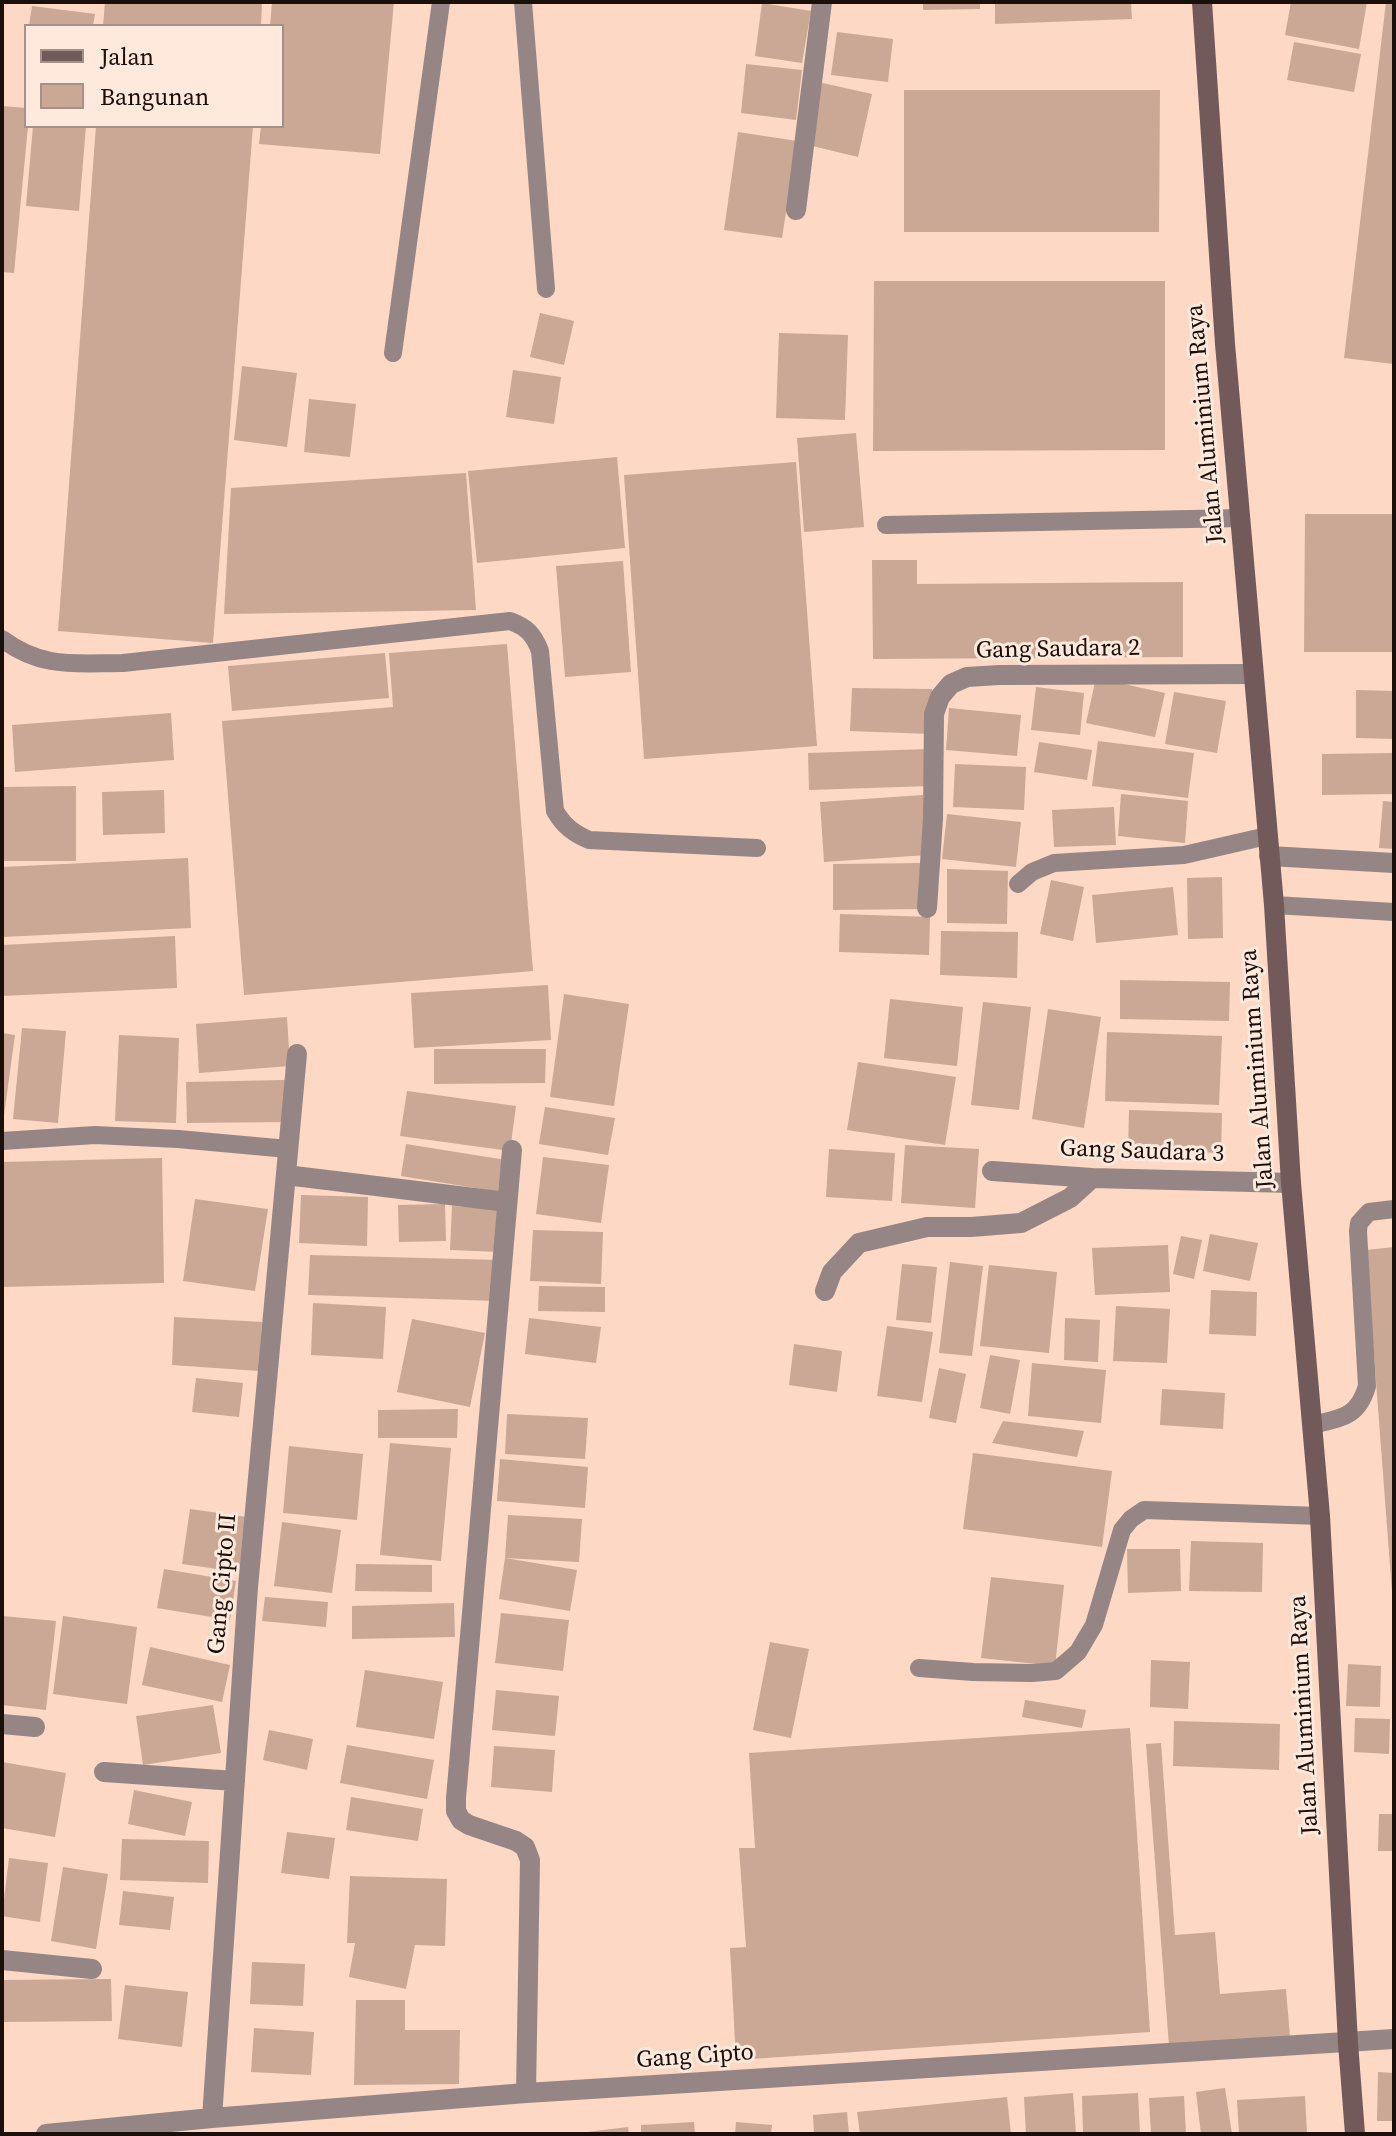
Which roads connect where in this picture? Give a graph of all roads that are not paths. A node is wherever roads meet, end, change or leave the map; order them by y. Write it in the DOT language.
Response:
graph roads {
  1 [pos="441,2"];
  2 [pos="523,2"];
  3 [pos="822,2"];
  4 [pos="1202,2"];
  5 [pos="796,210"];
  6 [pos="546,289"];
  7 [pos="393,353"];
  8 [pos="1241,518"];
  9 [pos="886,525"];
  10 [pos="2,639"];
  11 [pos="1253,674"];
  12 [pos="1268,846"];
  13 [pos="757,848"];
  14 [pos="1394,863"];
  15 [pos="1018,884"];
  16 [pos="1274,905"];
  17 [pos="927,908"];
  18 [pos="1394,912"];
  19 [pos="297,1054"];
  20 [pos="2,1141"];
  21 [pos="288,1149"];
  22 [pos="512,1150"];
  23 [pos="992,1171"];
  24 [pos="286,1175"];
  25 [pos="1092,1178"];
  26 [pos="1291,1183"];
  27 [pos="507,1202"];
  28 [pos="1394,1209"];
  29 [pos="825,1291"];
  30 [pos="1312,1425"];
  31 [pos="1320,1516"];
  32 [pos="919,1668"];
  33 [pos="2,1724"];
  34 [pos="35,1727"];
  35 [pos="104,1772"];
  36 [pos="235,1781"];
  37 [pos="2,1960"];
  38 [pos="92,1969"];
  39 [pos="1394,2039"];
  40 [pos="1348,2043"];
  41 [pos="526,2093"];
  42 [pos="212,2118"];
  43 [pos="46,2134"];
  44 [pos="1355,2134"];
  1 -- 7 [label="lane"];
  2 -- 6 [label="lane"];
  3 -- 5 [label="street"];
  4 -- 8 [label="main road, Jalan Aluminium Raya"];
  8 -- 9 [label="lane"];
  8 -- 11 [label="main road, Jalan Aluminium Raya"];
  10 -- 13 [label="lane"];
  11 -- 12 [label="main road, Jalan Aluminium Raya"];
  11 -- 17 [label="street, Gang Saudara 2"];
  12 -- 14 [label="street"];
  12 -- 15 [label="lane"];
  12 -- 16 [label="main road, Jalan Aluminium Raya"];
  16 -- 18 [label="lane"];
  16 -- 26 [label="main road, Jalan Aluminium Raya"];
  19 -- 21 [label="street, Gang Cipto II"];
  20 -- 21 [label="lane"];
  21 -- 24 [label="street, Gang Cipto II"];
  22 -- 27 [label="street"];
  23 -- 25 [label="street, Gang Saudara 3"];
  24 -- 27 [label="street"];
  24 -- 36 [label="street, Gang Cipto II"];
  25 -- 26 [label="street, Gang Saudara 3"];
  25 -- 29 [label="street"];
  26 -- 30 [label="main road, Jalan Aluminium Raya"];
  27 -- 41 [label="street"];
  28 -- 30 [label="lane"];
  30 -- 31 [label="main road, Jalan Aluminium Raya"];
  31 -- 32 [label="lane"];
  31 -- 40 [label="main road, Jalan Aluminium Raya"];
  33 -- 34 [label="street"];
  35 -- 36 [label="street"];
  36 -- 42 [label="street, Gang Cipto II"];
  37 -- 38 [label="street"];
  39 -- 40 [label="street, Gang Cipto"];
  40 -- 41 [label="street, Gang Cipto"];
  40 -- 44 [label="main road, Jalan Aluminium Raya"];
  41 -- 42 [label="street, Gang Cipto"];
  42 -- 43 [label="street, Gang Cipto"];
}
